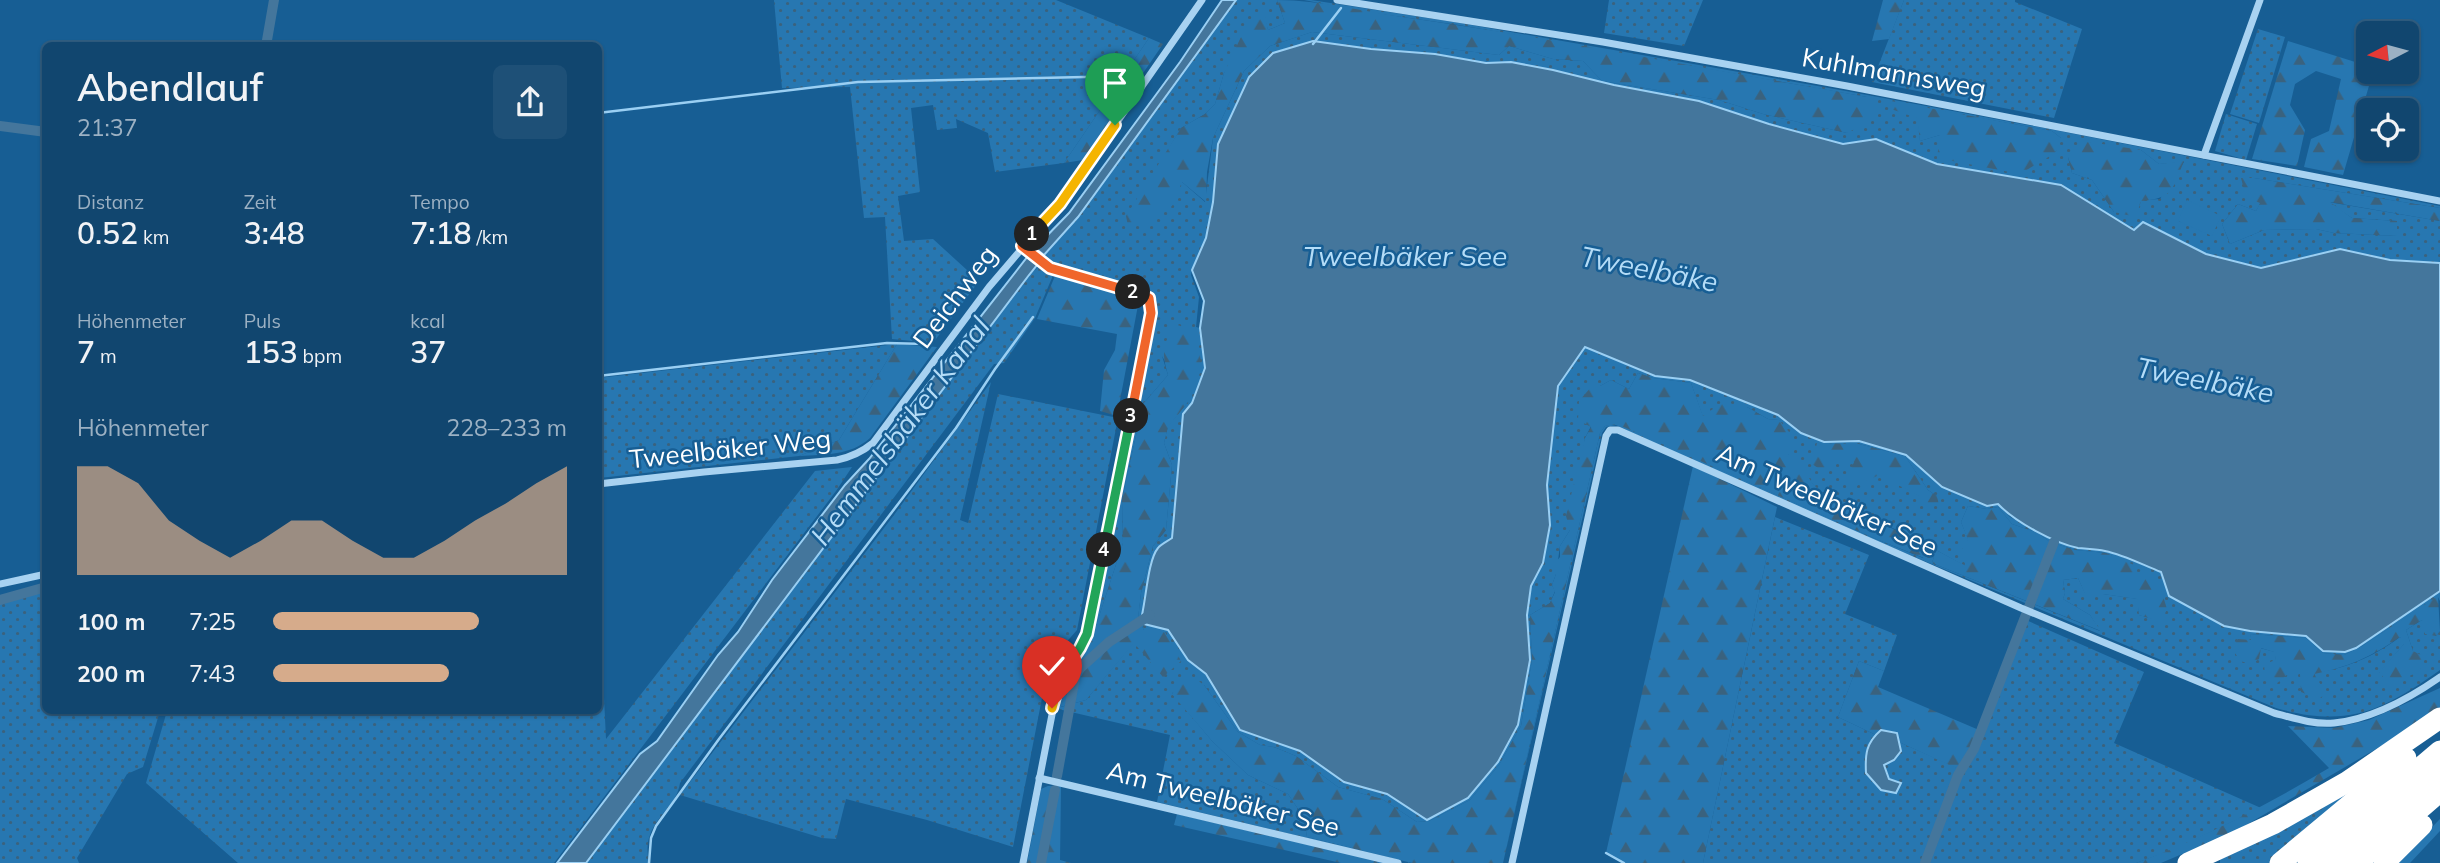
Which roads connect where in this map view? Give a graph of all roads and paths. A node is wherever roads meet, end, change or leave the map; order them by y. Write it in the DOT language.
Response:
graph roads {
  1 [pos="1202,0"];
  2 [pos="1338,0"];
  3 [pos="2260,0"];
  4 [pos="2204,155"];
  5 [pos="2440,201"];
  6 [pos="1022,246"];
  7 [pos="865,449"];
  8 [pos="602,484"];
  9 [pos="42,575"];
  10 [pos="0,584"];
  11 [pos="2440,677"];
  12 [pos="2440,718"];
  13 [pos="2440,730"];
  14 [pos="2440,751"];
  15 [pos="2440,773"];
  16 [pos="1039,778"];
  17 [pos="2440,792"];
  18 [pos="2440,807"];
  19 [pos="1023,863"];
  20 [pos="1398,863"];
  21 [pos="1512,863"];
  22 [pos="2188,863"];
  23 [pos="2280,863"];
  24 [pos="2308,863"];
  25 [pos="2333,863"];
  26 [pos="2357,863"];
  27 [pos="2384,863"];
  1 -- 6 [label="street, Deichweg"];
  2 -- 4 [label="street, Kuhlmannsweg"];
  3 -- 4 [label="street"];
  4 -- 5 [label="street, Kuhlmannsweg"];
  6 -- 7 [label="street, Deichweg"];
  6 -- 16 [label="street"];
  7 -- 8 [label="street, Tweelbäker Weg"];
  9 -- 10 [label="street"];
  11 -- 21 [label="street, Am Tweelbäker See"];
  12 -- 22 [label="highway"];
  13 -- 23 [label="highway"];
  14 -- 24 [label="highway"];
  15 -- 25 [label="highway"];
  16 -- 19 [label="street"];
  16 -- 20 [label="street, Am Tweelbäker See"];
  17 -- 26 [label="highway"];
  18 -- 27 [label="highway"];
}
